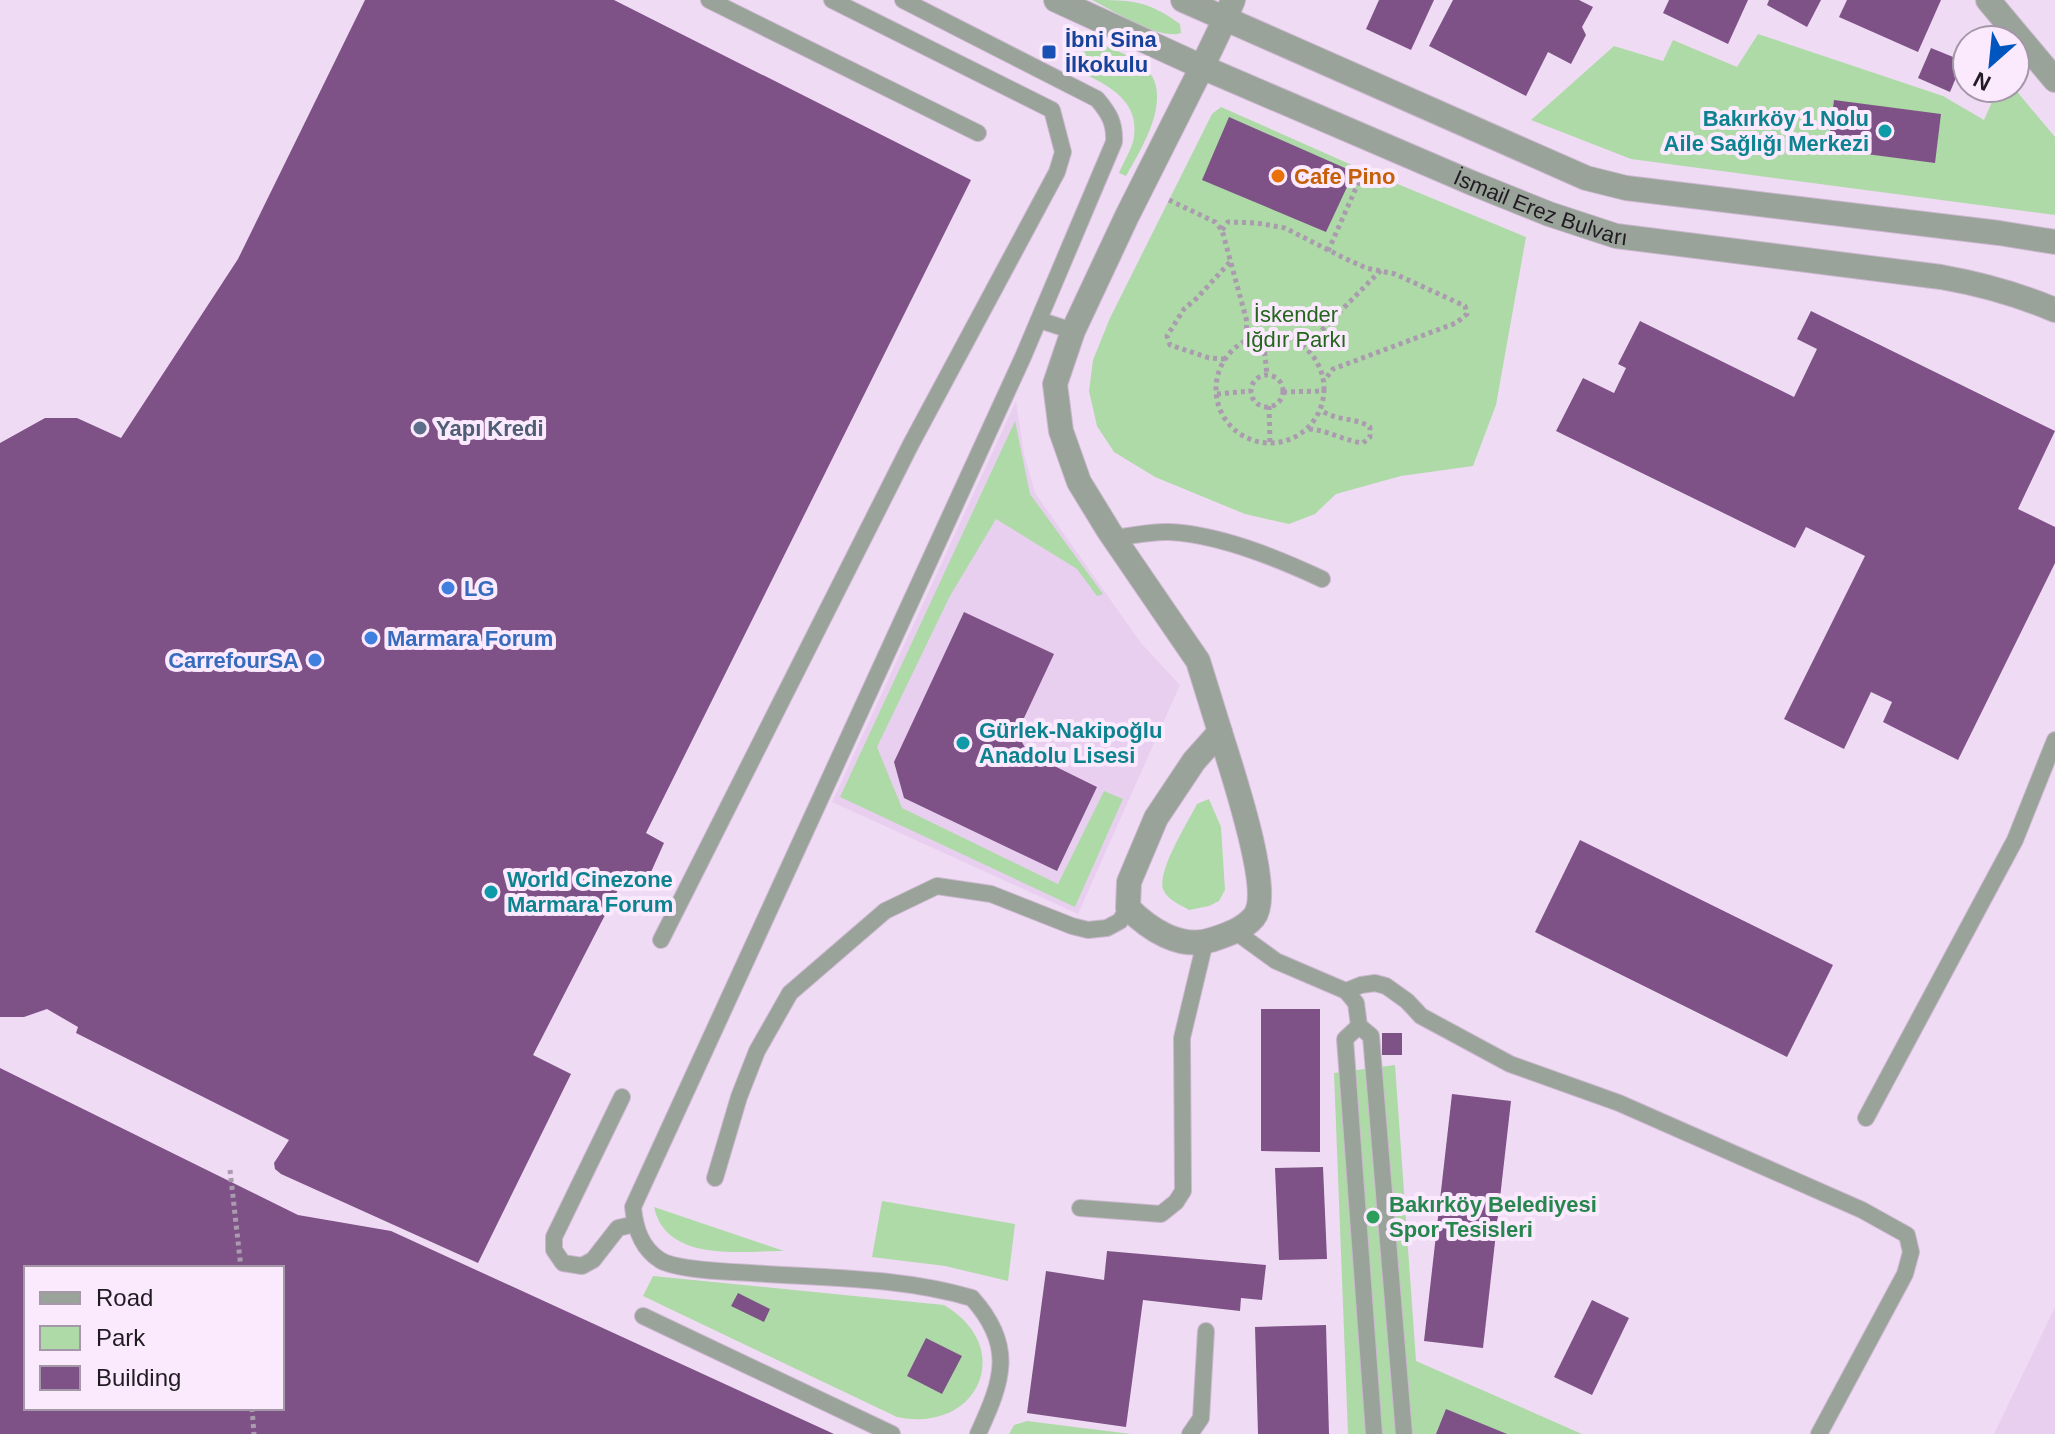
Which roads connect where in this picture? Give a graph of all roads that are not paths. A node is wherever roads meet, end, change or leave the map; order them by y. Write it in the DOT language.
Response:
graph roads {
  1 [pos="709,0"];
  2 [pos="832,0"];
  3 [pos="903,0"];
  4 [pos="1056,0"];
  5 [pos="1183,0"];
  6 [pos="1988,0"];
  7 [pos="1229,9"];
  8 [pos="1202,67"];
  9 [pos="2055,80"];
  10 [pos="978,133"];
  11 [pos="2055,242"];
  12 [pos="2055,310"];
  13 [pos="1039,320"];
  14 [pos="1073,331"];
  15 [pos="1114,538"];
  16 [pos="1322,579"];
  17 [pos="1220,732"];
  18 [pos="2055,740"];
  19 [pos="1128,908"];
  20 [pos="1236,932"];
  21 [pos="661,940"];
  22 [pos="1205,942"];
  23 [pos="1346,991"];
  24 [pos="1359,1026"];
  25 [pos="622,1097"];
  26 [pos="1866,1118"];
  27 [pos="715,1178"];
  28 [pos="1080,1208"];
  29 [pos="635,1224"];
  30 [pos="643,1316"];
  31 [pos="1206,1331"];
  32 [pos="892,1434"];
  33 [pos="978,1434"];
  34 [pos="1190,1434"];
  35 [pos="1374,1434"];
  36 [pos="1404,1434"];
  37 [pos="1819,1434"];
  1 -- 10 [label="lane"];
  2 -- 21 [label="lane"];
  3 -- 13 [label="lane"];
  4 -- 8 [label="street, İsmail Erez Bulvarı"];
  5 -- 7 [label="street, İsmail Erez Bulvarı"];
  6 -- 9 [label="street"];
  7 -- 8 [label="street"];
  7 -- 11 [label="street, İsmail Erez Bulvarı"];
  8 -- 12 [label="street, İsmail Erez Bulvarı"];
  8 -- 14 [label="street"];
  13 -- 14 [label="lane"];
  13 -- 29 [label="lane"];
  14 -- 15 [label="street"];
  15 -- 16 [label="lane"];
  15 -- 17 [label="street"];
  17 -- 19 [label="street"];
  17 -- 20 [label="street"];
  18 -- 26 [label="lane"];
  19 -- 22 [label="street"];
  19 -- 27 [label="lane"];
  20 -- 22 [label="street"];
  20 -- 23 [label="lane"];
  22 -- 28 [label="lane"];
  23 -- 24 [label="lane"];
  23 -- 37 [label="lane"];
  24 -- 35 [label="lane"];
  24 -- 36 [label="lane"];
  25 -- 29 [label="lane"];
  29 -- 33 [label="lane"];
  30 -- 32 [label="lane"];
  31 -- 34 [label="lane"];
}
